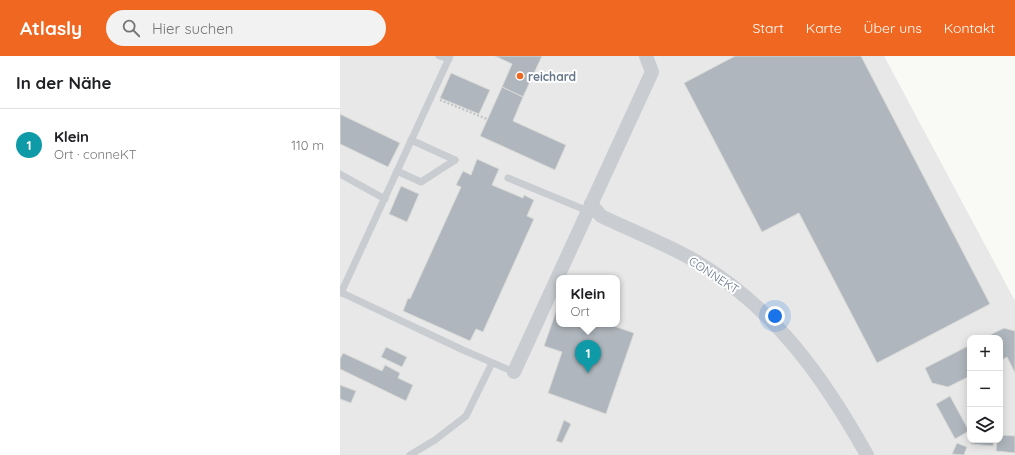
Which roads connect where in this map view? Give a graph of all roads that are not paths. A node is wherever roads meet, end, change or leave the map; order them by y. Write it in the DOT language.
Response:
graph roads {
  1 [pos="439,56"];
  2 [pos="646,56"];
  3 [pos="449,58"];
  4 [pos="412,140"];
  5 [pos="397,171"];
  6 [pos="340,174"];
  7 [pos="508,178"];
  8 [pos="384,199"];
  9 [pos="590,207"];
  10 [pos="559,275"];
  11 [pos="556,281"];
  12 [pos="341,293"];
  13 [pos="492,363"];
  14 [pos="514,372"];
  15 [pos="410,455"];
  16 [pos="867,455"];
  1 -- 3 [label="lane"];
  2 -- 9 [label="street"];
  3 -- 4 [label="lane"];
  4 -- 5 [label="lane"];
  4 -- 5 [label="lane"];
  5 -- 8 [label="lane"];
  6 -- 8 [label="lane"];
  7 -- 9 [label="lane"];
  8 -- 12 [label="lane"];
  9 -- 10 [label="street"];
  9 -- 16 [label="street, CONNEKT"];
  11 -- 14 [label="street"];
  12 -- 13 [label="lane"];
  13 -- 14 [label="lane"];
  13 -- 15 [label="lane"];
}
